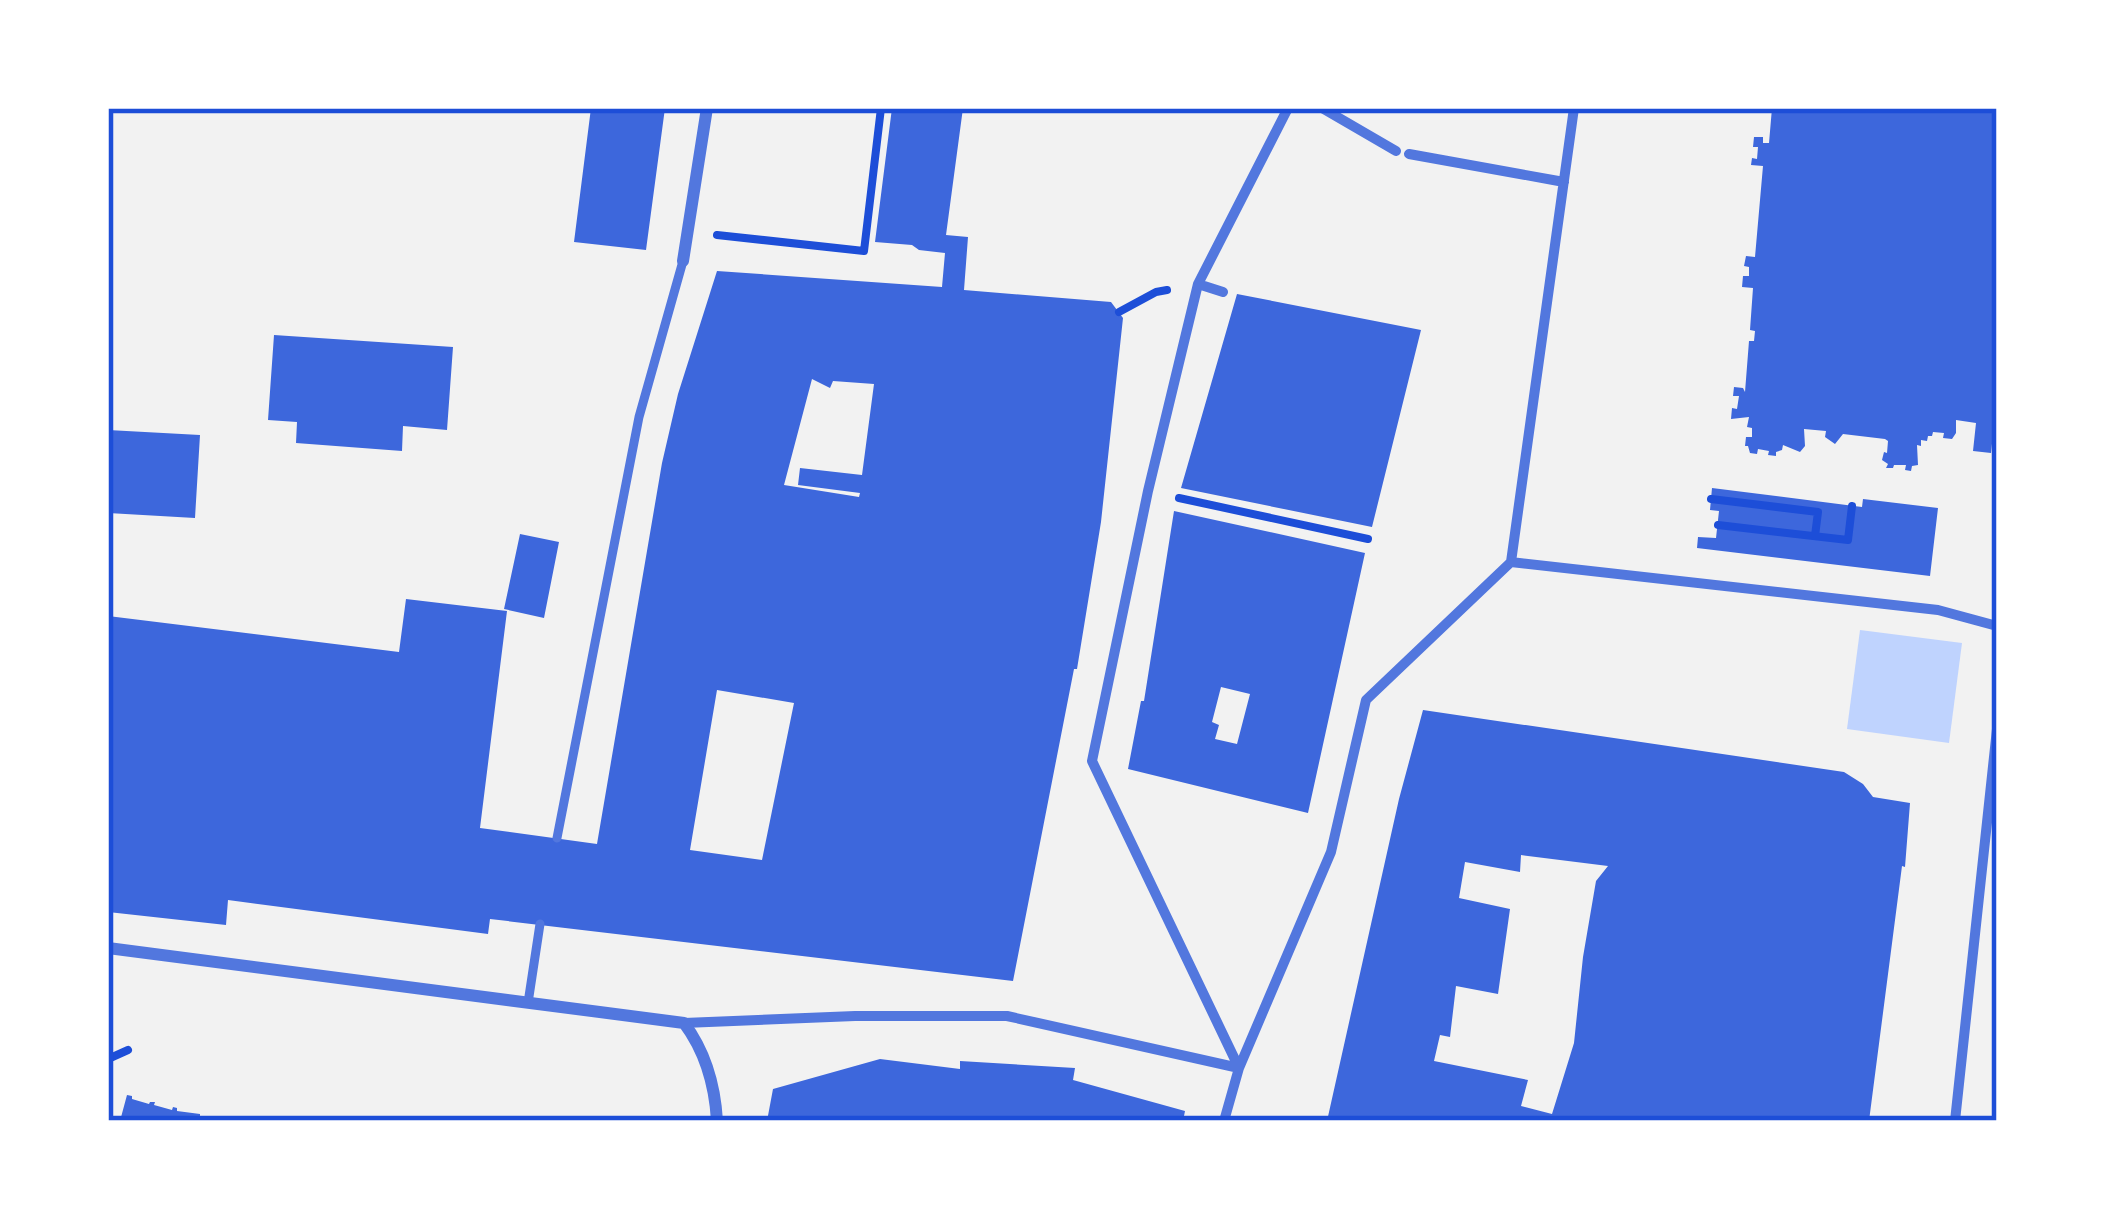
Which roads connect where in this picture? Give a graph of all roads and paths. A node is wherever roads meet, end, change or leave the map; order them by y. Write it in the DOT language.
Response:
graph roads {
  1 [pos="707,108"];
  2 [pos="881,108"];
  3 [pos="1288,108"];
  4 [pos="1322,108"];
  5 [pos="1574,108"];
  6 [pos="1564,182"];
  7 [pos="688,232"];
  8 [pos="683,261"];
  9 [pos="1198,284"];
  10 [pos="1223,292"];
  11 [pos="1148,491"];
  12 [pos="1712,499"];
  13 [pos="1852,506"];
  14 [pos="1718,525"];
  15 [pos="1815,536"];
  16 [pos="1369,539"];
  17 [pos="1511,562"];
  18 [pos="1997,626"];
  19 [pos="1997,729"];
  20 [pos="557,838"];
  21 [pos="540,924"];
  22 [pos="108,948"];
  23 [pos="528,1003"];
  24 [pos="684,1023"];
  25 [pos="128,1050"];
  26 [pos="108,1059"];
  27 [pos="1239,1068"];
  28 [pos="1224,1119"];
  29 [pos="717,1121"];
  30 [pos="1955,1121"];
  1 -- 7 [label="street"];
  2 -- 7 [label="path"];
  3 -- 9 [label="street"];
  4 -- 6 [label="street"];
  5 -- 6 [label="street"];
  6 -- 17 [label="street"];
  7 -- 8 [label="street"];
  8 -- 20 [label="lane"];
  9 -- 10 [label="street"];
  9 -- 11 [label="street"];
  11 -- 16 [label="path"];
  11 -- 27 [label="street"];
  12 -- 15 [label="path"];
  13 -- 15 [label="path"];
  14 -- 15 [label="path"];
  17 -- 18 [label="street"];
  17 -- 27 [label="street"];
  19 -- 30 [label="street"];
  21 -- 23 [label="lane"];
  22 -- 23 [label="street"];
  23 -- 24 [label="street"];
  24 -- 27 [label="street"];
  24 -- 29 [label="street"];
  25 -- 26 [label="path"];
  27 -- 28 [label="street"];
}
